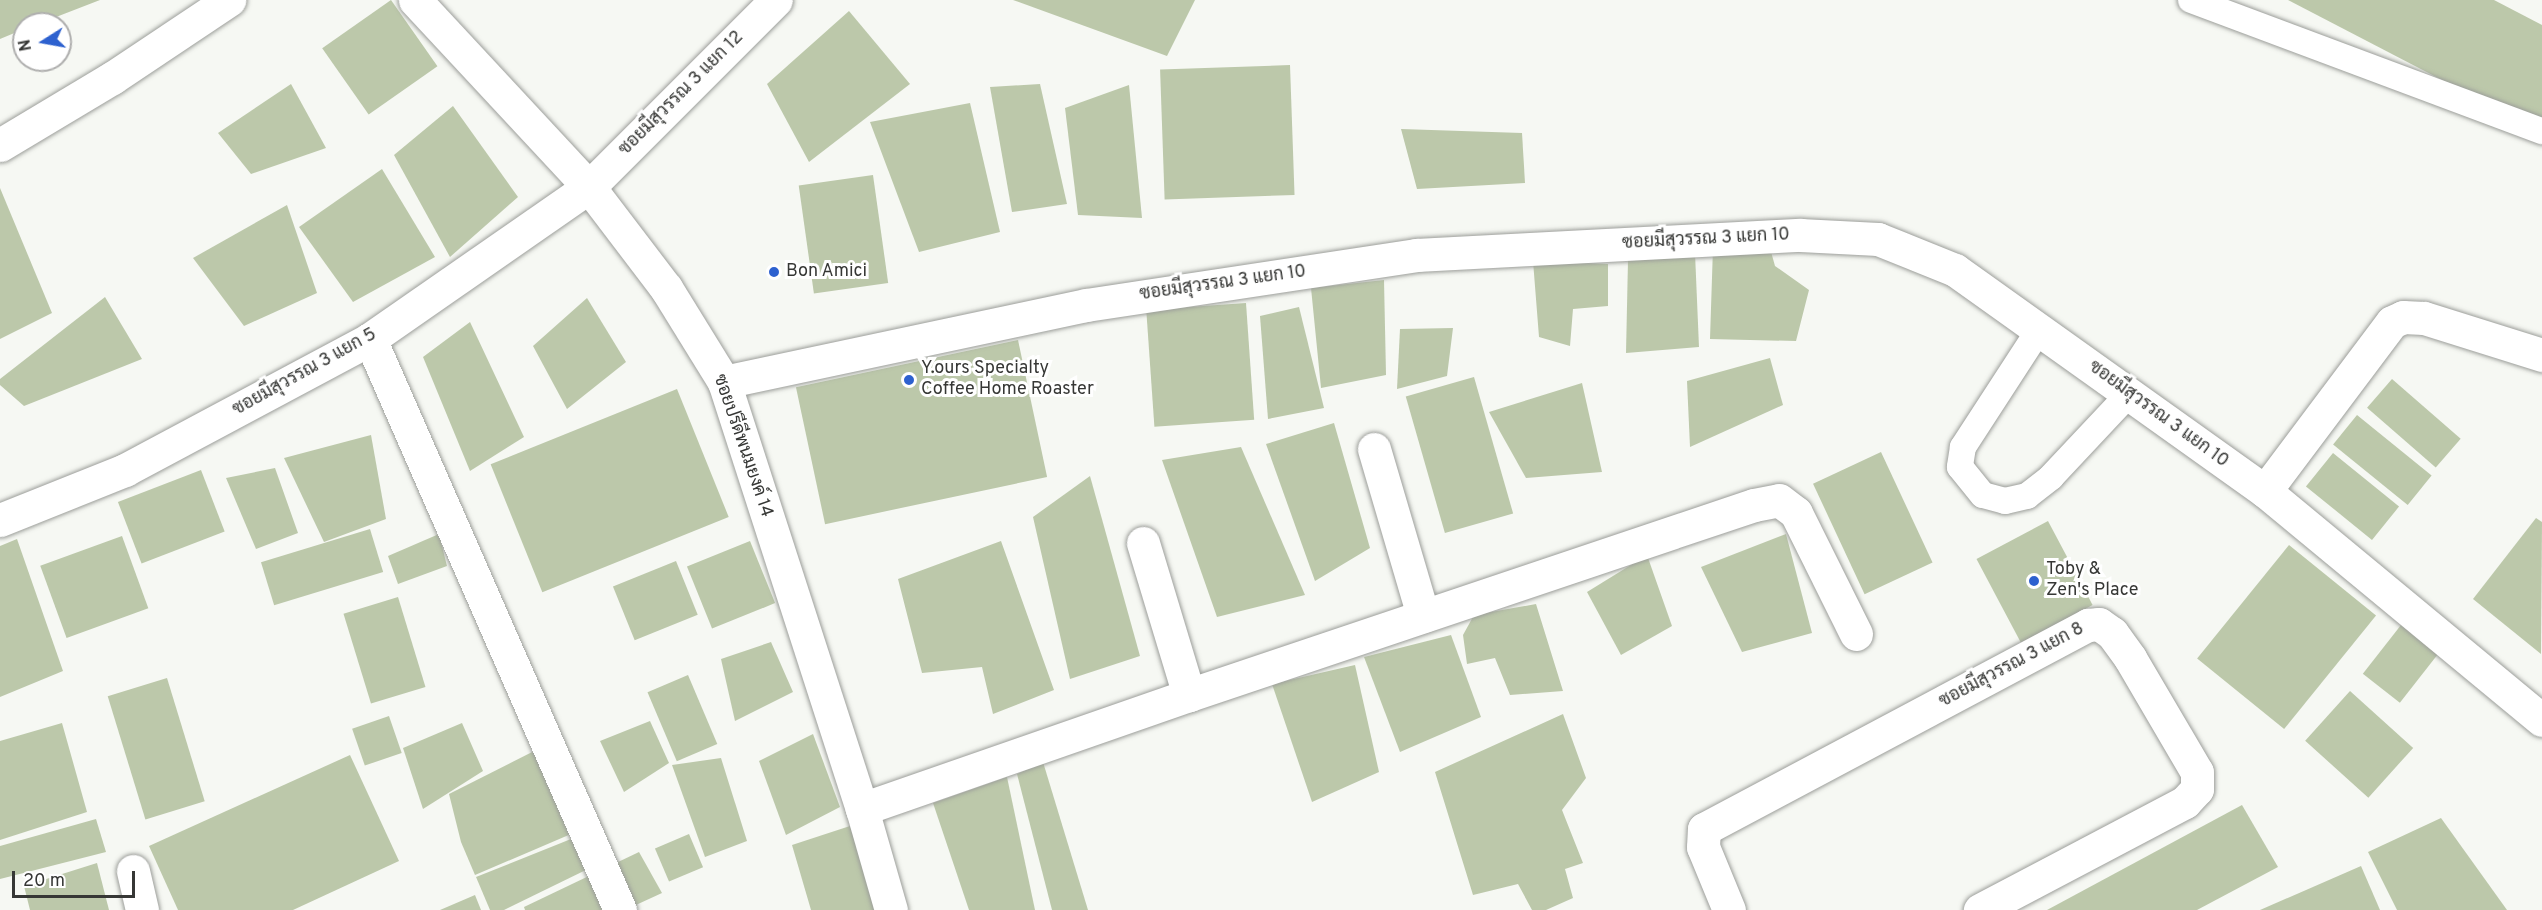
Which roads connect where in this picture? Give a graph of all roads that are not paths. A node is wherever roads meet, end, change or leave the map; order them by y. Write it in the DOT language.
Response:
graph roads {
  1 [pos="229,0"];
  2 [pos="415,0"];
  3 [pos="776,0"];
  4 [pos="2191,0"];
  5 [pos="2243,9"];
  6 [pos="2542,131"];
  7 [pos="0,145"];
  8 [pos="589,188"];
  9 [pos="2039,330"];
  10 [pos="370,339"];
  11 [pos="2542,355"];
  12 [pos="724,382"];
  13 [pos="2129,394"];
  14 [pos="1374,449"];
  15 [pos="2265,491"];
  16 [pos="0,520"];
  17 [pos="1143,543"];
  18 [pos="1423,616"];
  19 [pos="1856,634"];
  20 [pos="1189,695"];
  21 [pos="2542,720"];
  22 [pos="862,809"];
  23 [pos="133,872"];
  24 [pos="142,910"];
  25 [pos="620,910"];
  26 [pos="891,910"];
  27 [pos="1729,910"];
  28 [pos="1980,910"];
  1 -- 7 [label="street"];
  2 -- 8 [label="street, ซอยปรีดีพนมยงค์ 14"];
  3 -- 8 [label="street, ซอยมีสุวรรณ 3 แยก 12"];
  4 -- 5 [label="lane"];
  5 -- 6 [label="lane"];
  8 -- 10 [label="street, ซอยมีสุวรรณ 3 แยก 5"];
  8 -- 12 [label="street, ซอยปรีดีพนมยงค์ 14"];
  9 -- 12 [label="street, ซอยมีสุวรรณ 3 แยก 10"];
  9 -- 13 [label="street, ซอยมีสุวรรณ 3 แยก 10"];
  9 -- 13 [label="lane"];
  10 -- 16 [label="street, ซอยมีสุวรรณ 3 แยก 5"];
  10 -- 25 [label="street"];
  11 -- 15 [label="street"];
  12 -- 22 [label="street, ซอยปรีดีพนมยงค์ 14"];
  13 -- 15 [label="street, ซอยมีสุวรรณ 3 แยก 10"];
  14 -- 18 [label="street"];
  15 -- 21 [label="street, ซอยมีสุวรรณ 3 แยก 10"];
  17 -- 20 [label="street"];
  18 -- 19 [label="street"];
  18 -- 20 [label="street"];
  20 -- 22 [label="street"];
  22 -- 26 [label="street, ซอยปรีดีพนมยงค์ 14"];
  23 -- 24 [label="street"];
  27 -- 28 [label="street, ซอยมีสุวรรณ 3 แยก 8"];
}
